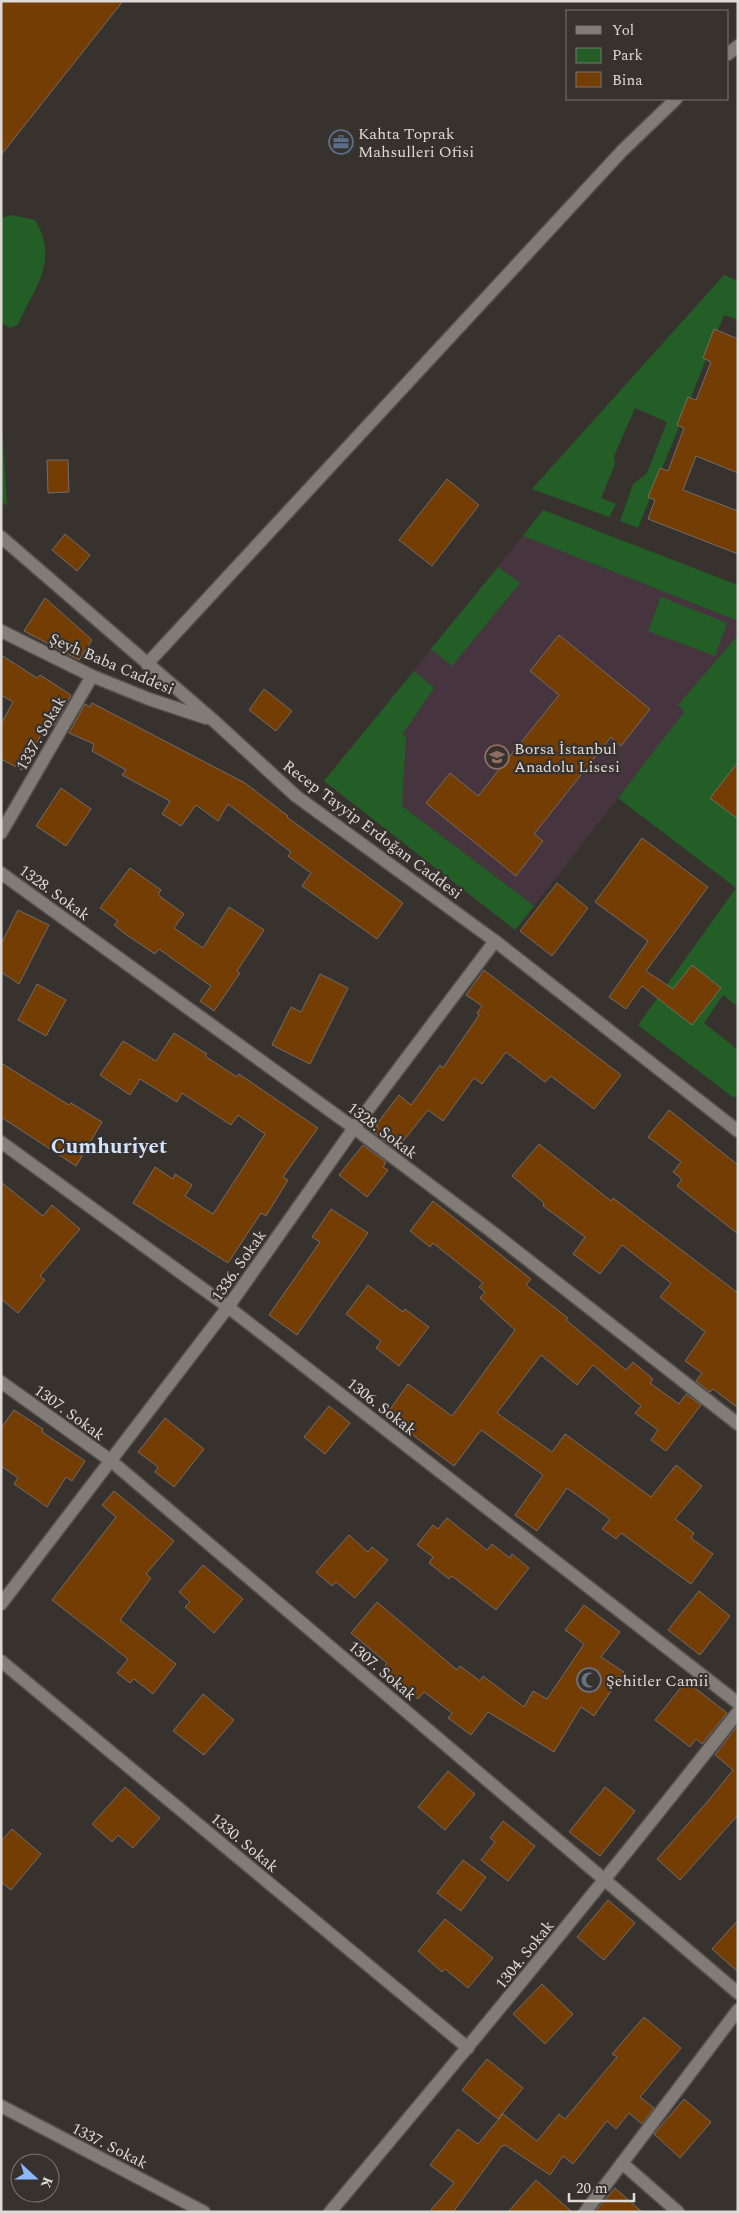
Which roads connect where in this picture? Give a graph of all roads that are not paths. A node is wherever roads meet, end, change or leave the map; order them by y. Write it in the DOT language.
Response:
graph roads {
  1 [pos="675,100"];
  2 [pos="1,537"];
  3 [pos="1,631"];
  4 [pos="147,664"];
  5 [pos="92,676"];
  6 [pos="213,720"];
  7 [pos="1,833"];
  8 [pos="1,873"];
  9 [pos="495,941"];
  10 [pos="354,1128"];
  11 [pos="738,1131"];
  12 [pos="1,1142"];
  13 [pos="228,1307"];
  14 [pos="1,1382"];
  15 [pos="738,1424"];
  16 [pos="110,1460"];
  17 [pos="1,1604"];
  18 [pos="1,1661"];
  19 [pos="738,1703"];
  20 [pos="738,1712"];
  21 [pos="605,1880"];
  22 [pos="738,1992"];
  23 [pos="738,2010"];
  24 [pos="468,2048"];
  25 [pos="1,2106"];
  26 [pos="622,2163"];
  27 [pos="204,2212"];
  28 [pos="330,2212"];
  29 [pos="585,2212"];
  30 [pos="678,2212"];
  1 -- 4 [label="street"];
  2 -- 4 [label="street, Recep Tayyip Erdoğan Caddesi"];
  3 -- 5 [label="street, Şeyh Baba Caddesi"];
  4 -- 6 [label="street, Recep Tayyip Erdoğan Caddesi"];
  5 -- 6 [label="street, Şeyh Baba Caddesi"];
  5 -- 7 [label="street, 1337. Sokak"];
  6 -- 9 [label="street, Recep Tayyip Erdoğan Caddesi"];
  8 -- 10 [label="street, 1328. Sokak"];
  9 -- 10 [label="street, 1336. Sokak"];
  9 -- 11 [label="street, Recep Tayyip Erdoğan Caddesi"];
  10 -- 13 [label="street, 1336. Sokak"];
  10 -- 15 [label="street, 1328. Sokak"];
  12 -- 13 [label="street, 1306. Sokak"];
  13 -- 16 [label="street, 1336. Sokak"];
  13 -- 19 [label="street, 1306. Sokak"];
  14 -- 16 [label="street, 1307. Sokak"];
  16 -- 17 [label="street, 1336. Sokak"];
  16 -- 21 [label="street, 1307. Sokak"];
  18 -- 24 [label="street, 1330. Sokak"];
  20 -- 21 [label="street, 1304. Sokak"];
  21 -- 22 [label="street, 1307. Sokak"];
  21 -- 24 [label="street, 1304. Sokak"];
  23 -- 26 [label="street"];
  24 -- 28 [label="street, 1304. Sokak"];
  25 -- 27 [label="street, 1337. Sokak"];
  26 -- 29 [label="street"];
  26 -- 30 [label="street"];
}
